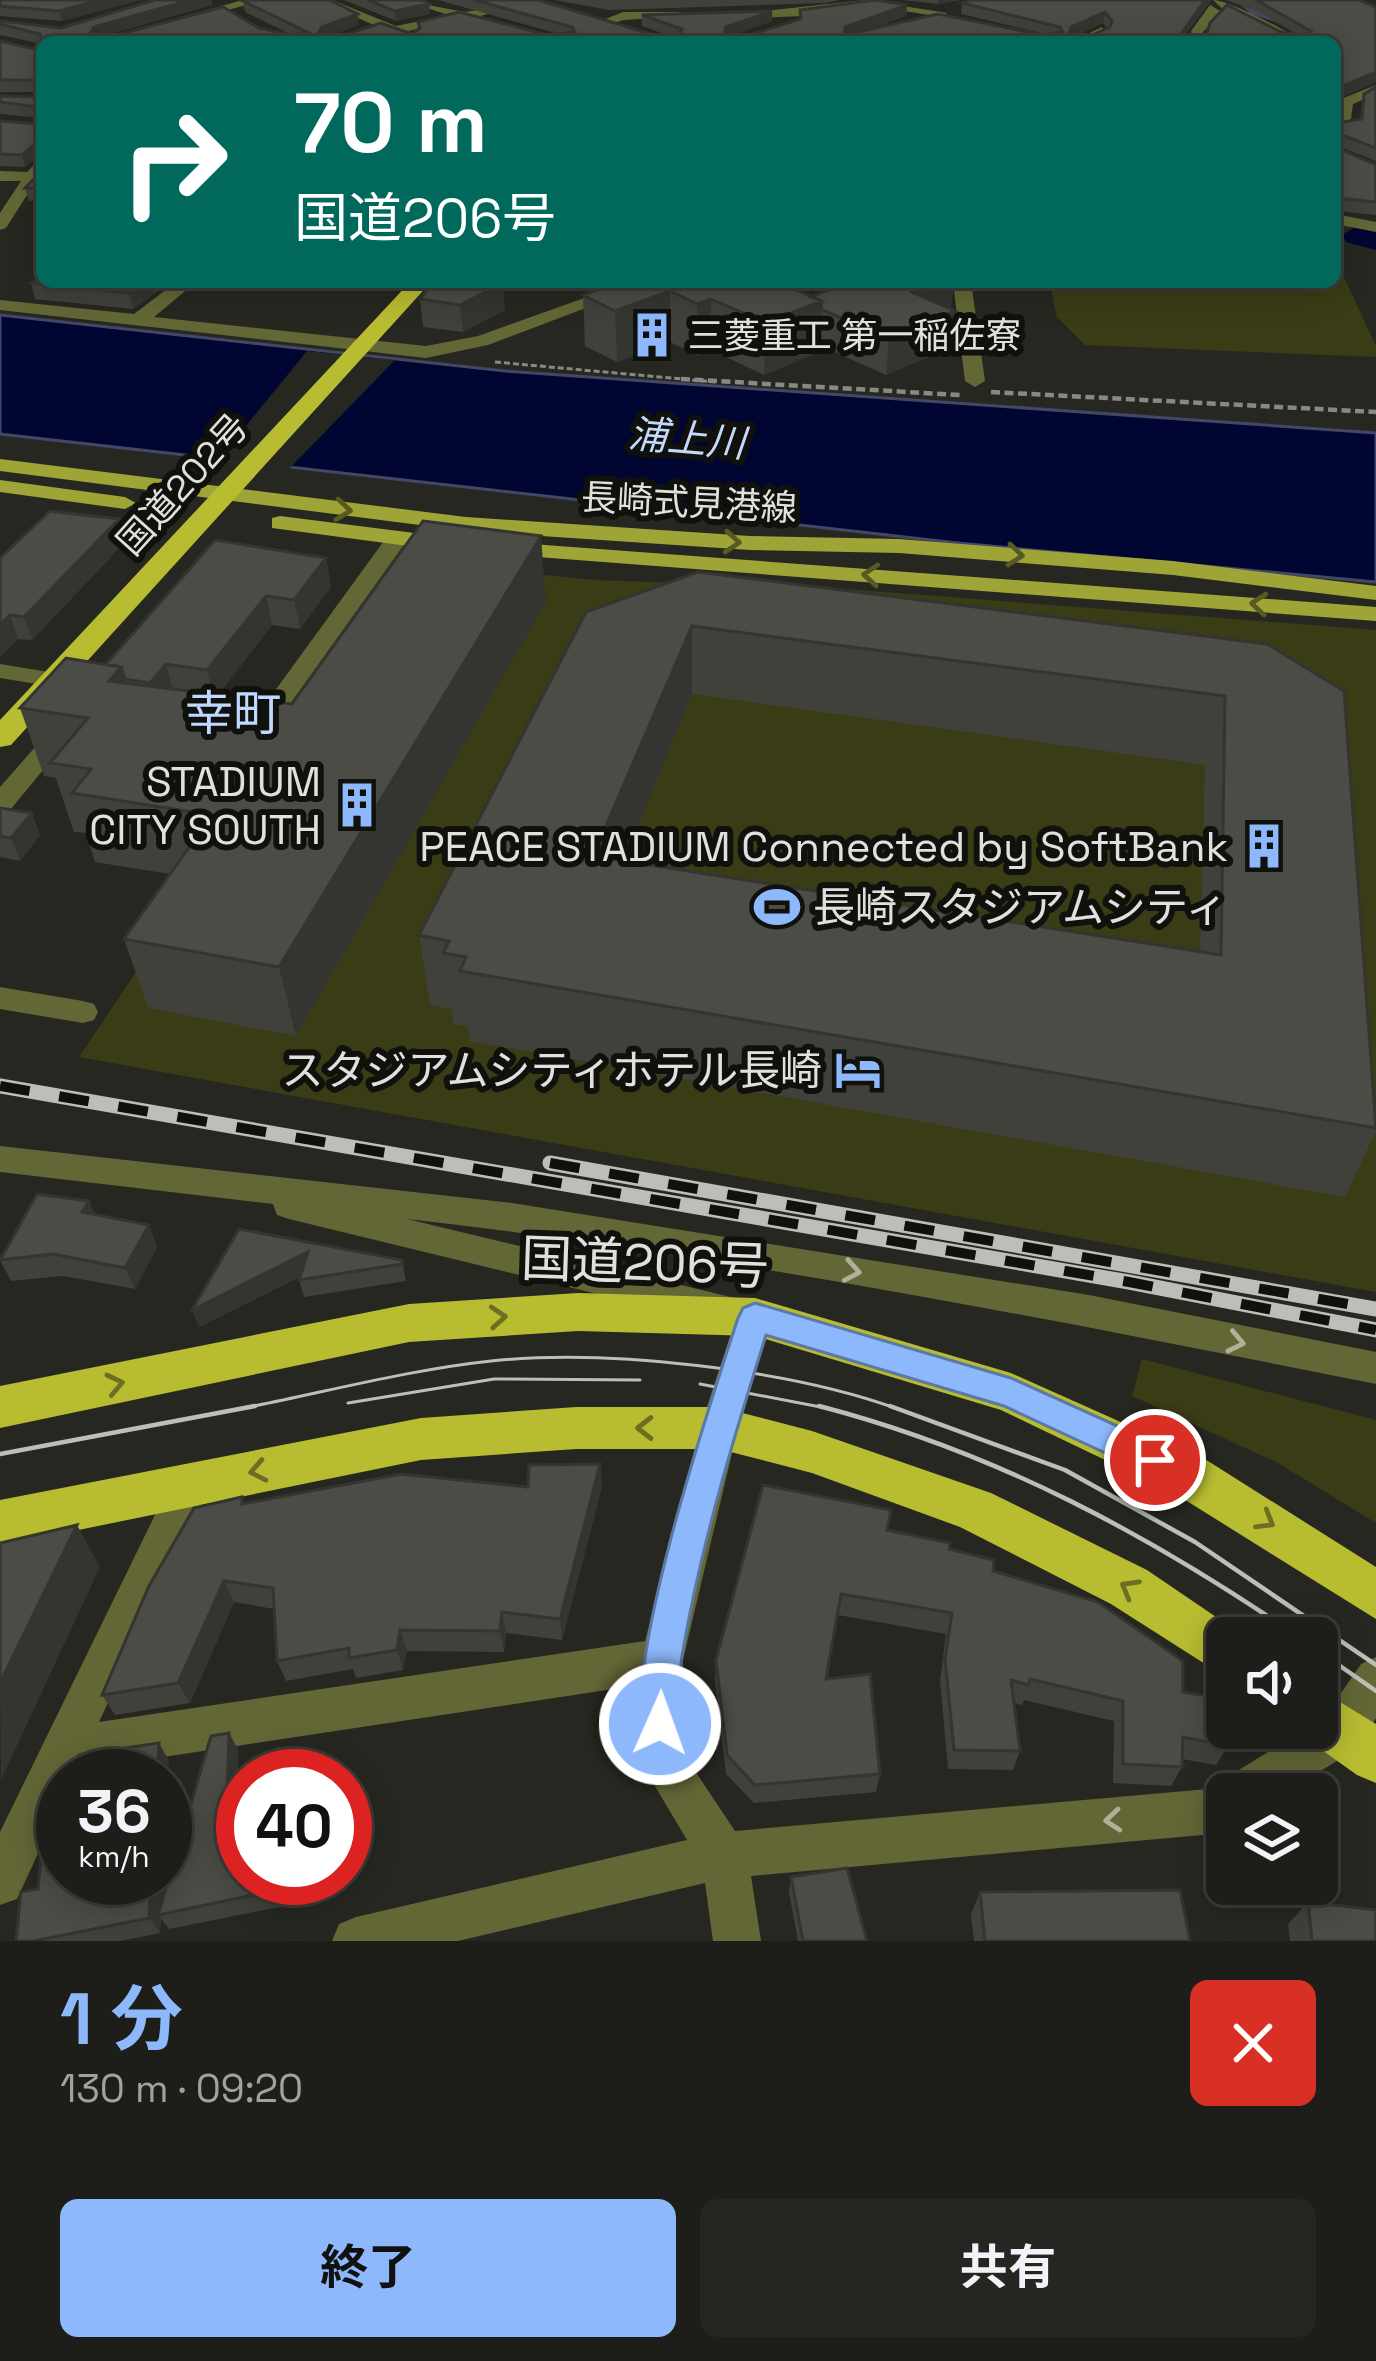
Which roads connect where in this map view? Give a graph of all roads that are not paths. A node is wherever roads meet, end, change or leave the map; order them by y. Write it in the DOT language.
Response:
graph roads {
  1 [pos="258,0"];
  2 [pos="407,0"];
  3 [pos="626,0"];
  4 [pos="330,1"];
  5 [pos="535,2"];
  6 [pos="224,3"];
  7 [pos="1205,3"];
  8 [pos="906,4"];
  9 [pos="753,7"];
  10 [pos="956,7"];
  11 [pos="468,14"];
  12 [pos="176,15"];
  13 [pos="724,15"];
  14 [pos="938,15"];
  15 [pos="623,16"];
  16 [pos="586,17"];
  17 [pos="241,20"];
  18 [pos="604,22"];
  19 [pos="959,22"];
  20 [pos="901,25"];
  21 [pos="390,27"];
  22 [pos="363,31"];
  23 [pos="773,31"];
  24 [pos="1102,31"];
  25 [pos="410,36"];
  26 [pos="544,36"];
  27 [pos="1091,36"];
  28 [pos="1198,36"];
  29 [pos="1284,36"];
  30 [pos="1376,89"];
  31 [pos="1341,121"];
  32 [pos="0,176"];
  33 [pos="36,178"];
  34 [pos="36,179"];
  35 [pos="1341,219"];
  36 [pos="1,221"];
  37 [pos="1376,227"];
  38 [pos="179,288"];
  39 [pos="415,288"];
  40 [pos="628,288"];
  41 [pos="963,288"];
  42 [pos="0,305"];
  43 [pos="138,320"];
  44 [pos="357,350"];
  45 [pos="979,389"];
  46 [pos="0,465"];
  47 [pos="0,487"];
  48 [pos="218,504"];
  49 [pos="397,539"];
  50 [pos="1376,593"];
  51 [pos="1376,614"];
  52 [pos="0,671"];
  53 [pos="46,698"];
  54 [pos="0,715"];
  55 [pos="229,737"];
  56 [pos="0,738"];
  57 [pos="0,804"];
  58 [pos="0,998"];
  59 [pos="83,1012"];
  60 [pos="0,1159"];
  61 [pos="196,1183"];
  62 [pos="755,1318"];
  63 [pos="1376,1369"];
  64 [pos="0,1407"];
  65 [pos="719,1428"];
  66 [pos="190,1485"];
  67 [pos="0,1522"];
  68 [pos="1376,1595"];
  69 [pos="1206,1638"];
  70 [pos="662,1660"];
  71 [pos="1376,1678"];
  72 [pos="1345,1734"];
  73 [pos="63,1749"];
  74 [pos="70,1749"];
  75 [pos="1277,1773"];
  76 [pos="36,1807"];
  77 [pos="1206,1812"];
  78 [pos="724,1855"];
  79 [pos="0,1882"];
  80 [pos="356,1941"];
  81 [pos="737,1941"];
  1 -- 6 [label="street"];
  2 -- 11 [label="street"];
  3 -- 15 [label="street"];
  4 -- 21 [label="street"];
  5 -- 11 [label="street"];
  6 -- 12 [label="street"];
  6 -- 17 [label="street"];
  7 -- 28 [label="street"];
  7 -- 29 [label="street"];
  8 -- 9 [label="street"];
  8 -- 14 [label="street"];
  9 -- 13 [label="street"];
  9 -- 23 [label="street"];
  10 -- 14 [label="street"];
  11 -- 21 [label="street"];
  11 -- 26 [label="street"];
  14 -- 19 [label="street"];
  14 -- 20 [label="street"];
  15 -- 18 [label="street"];
  15 -- 18 [label="street"];
  16 -- 18 [label="street"];
  21 -- 22 [label="street"];
  21 -- 25 [label="street"];
  24 -- 27 [label="street"];
  30 -- 31 [label="street"];
  32 -- 33 [label="street"];
  34 -- 36 [label="street"];
  35 -- 37 [label="street"];
  38 -- 43 [label="street"];
  39 -- 44 [label="highway, 国道202号"];
  40 -- 44 [label="street"];
  41 -- 45 [label="street"];
  42 -- 43 [label="street"];
  43 -- 44 [label="street"];
  44 -- 48 [label="highway, 国道202号"];
  46 -- 48 [label="main road, 長崎式見港線"];
  47 -- 48 [label="main road, 長崎式見港線"];
  48 -- 49 [label="main road, 長崎式見港線"];
  48 -- 50 [label="main road, 長崎式見港線, one-way"];
  48 -- 53 [label="highway, 国道202号"];
  51 -- 49 [label="main road, 長崎式見港線, one-way"];
  49 -- 55 [label="street"];
  52 -- 53 [label="street"];
  53 -- 54 [label="street"];
  53 -- 56 [label="highway, 国道202号"];
  53 -- 57 [label="street"];
  58 -- 59 [label="street"];
  60 -- 61 [label="street"];
  61 -- 62 [label="street"];
  61 -- 63 [label="street, one-way"];
  64 -- 62 [label="highway, 国道206号, one-way"];
  62 -- 65 [label="street"];
  62 -- 68 [label="highway, 国道206号, one-way"];
  65 -- 66 [label="highway, one-way"];
  69 -- 65 [label="highway, one-way"];
  65 -- 70 [label="street"];
  66 -- 67 [label="highway"];
  66 -- 73 [label="street"];
  70 -- 74 [label="street"];
  70 -- 78 [label="street"];
  71 -- 72 [label="street"];
  72 -- 75 [label="street"];
  76 -- 79 [label="street"];
  77 -- 78 [label="street, one-way"];
  78 -- 80 [label="street"];
  78 -- 81 [label="street"];
}
